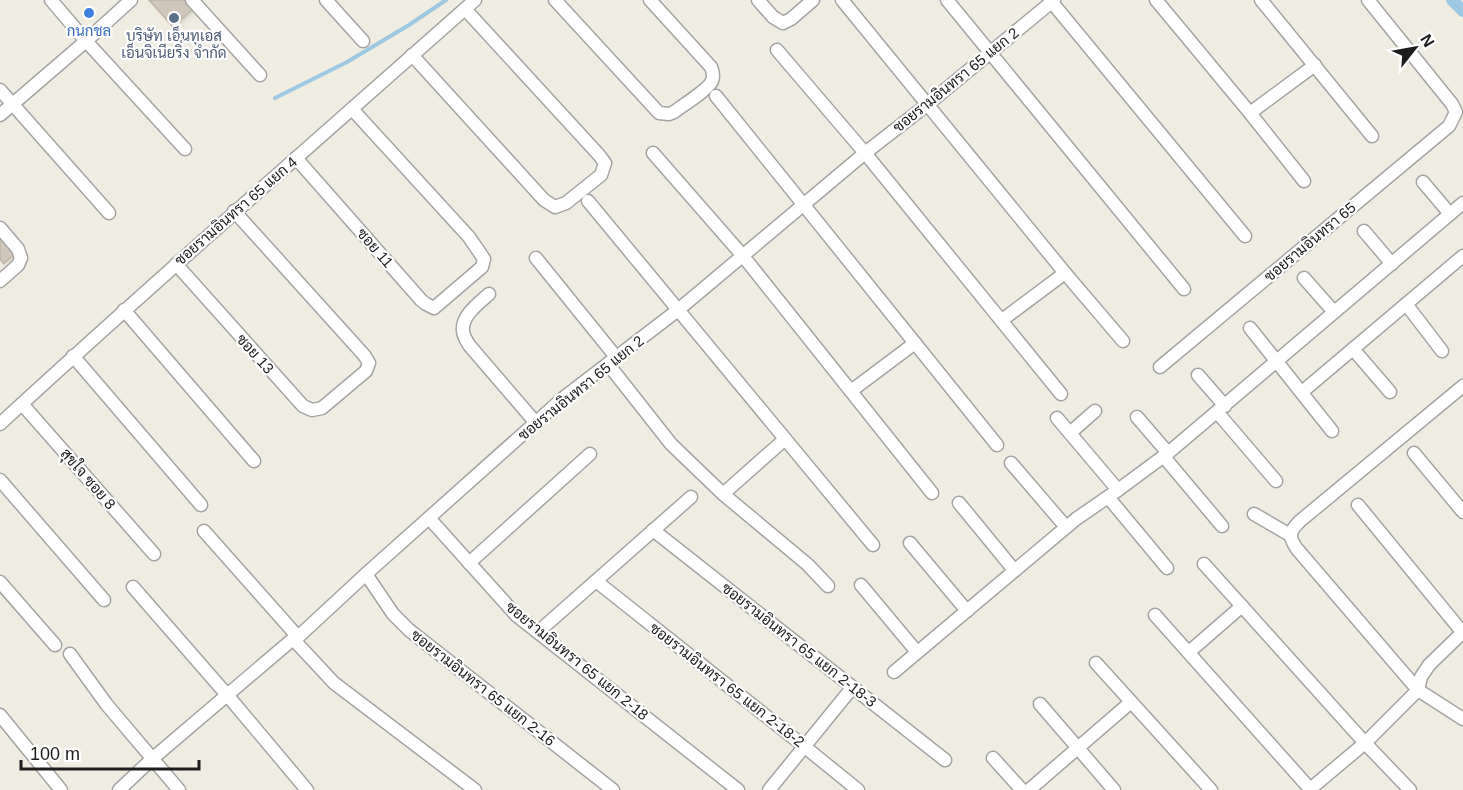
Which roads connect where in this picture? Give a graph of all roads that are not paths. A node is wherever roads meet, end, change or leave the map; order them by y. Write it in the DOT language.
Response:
graph roads {
  1 [pos="51,0"];
  2 [pos="131,0"];
  3 [pos="192,0"];
  4 [pos="326,0"];
  5 [pos="475,0"];
  6 [pos="555,0"];
  7 [pos="650,0"];
  8 [pos="758,0"];
  9 [pos="813,0"];
  10 [pos="842,0"];
  11 [pos="947,0"];
  12 [pos="1156,0"];
  13 [pos="1262,0"];
  14 [pos="1368,0"];
  15 [pos="1052,1"];
  16 [pos="465,9"];
  17 [pos="86,41"];
  18 [pos="363,41"];
  19 [pos="777,50"];
  20 [pos="990,53"];
  21 [pos="412,56"];
  22 [pos="1315,64"];
  23 [pos="260,75"];
  24 [pos="0,90"];
  25 [pos="716,96"];
  26 [pos="12,104"];
  27 [pos="928,104"];
  28 [pos="352,109"];
  29 [pos="1250,113"];
  30 [pos="0,114"];
  31 [pos="1372,136"];
  32 [pos="185,149"];
  33 [pos="654,153"];
  34 [pos="865,153"];
  35 [pos="296,158"];
  36 [pos="1304,181"];
  37 [pos="1423,182"];
  38 [pos="585,195"];
  39 [pos="1463,203"];
  40 [pos="803,204"];
  41 [pos="234,211"];
  42 [pos="109,213"];
  43 [pos="1450,214"];
  44 [pos="0,228"];
  45 [pos="1364,231"];
  46 [pos="1245,236"];
  47 [pos="743,256"];
  48 [pos="536,258"];
  49 [pos="1461,263"];
  50 [pos="176,264"];
  51 [pos="1392,264"];
  52 [pos="1065,273"];
  53 [pos="1304,278"];
  54 [pos="0,281"];
  55 [pos="1184,289"];
  56 [pos="489,294"];
  57 [pos="1406,304"];
  58 [pos="124,310"];
  59 [pos="678,310"];
  60 [pos="1334,312"];
  61 [pos="1002,320"];
  62 [pos="1250,328"];
  63 [pos="1124,341"];
  64 [pos="915,343"];
  65 [pos="1353,349"];
  66 [pos="1442,351"];
  67 [pos="73,356"];
  68 [pos="612,361"];
  69 [pos="1277,361"];
  70 [pos="1160,367"];
  71 [pos="1198,375"];
  72 [pos="1463,386"];
  73 [pos="850,391"];
  74 [pos="1302,392"];
  75 [pos="1390,392"];
  76 [pos="1061,394"];
  77 [pos="22,404"];
  78 [pos="1221,409"];
  79 [pos="1095,411"];
  80 [pos="1137,417"];
  81 [pos="1057,418"];
  82 [pos="536,423"];
  83 [pos="0,424"];
  84 [pos="1332,431"];
  85 [pos="1070,433"];
  86 [pos="785,439"];
  87 [pos="997,445"];
  88 [pos="1414,453"];
  89 [pos="590,454"];
  90 [pos="1166,455"];
  91 [pos="254,461"];
  92 [pos="1011,463"];
  93 [pos="0,480"];
  94 [pos="1276,481"];
  95 [pos="932,493"];
  96 [pos="1113,493"];
  97 [pos="723,494"];
  98 [pos="691,497"];
  99 [pos="958,503"];
  100 [pos="201,505"];
  101 [pos="1358,505"];
  102 [pos="1463,512"];
  103 [pos="1254,514"];
  104 [pos="429,518"];
  105 [pos="1222,526"];
  106 [pos="1066,527"];
  107 [pos="653,530"];
  108 [pos="204,531"];
  109 [pos="1290,535"];
  110 [pos="910,543"];
  111 [pos="873,545"];
  112 [pos="154,554"];
  113 [pos="469,563"];
  114 [pos="1204,564"];
  115 [pos="1167,568"];
  116 [pos="1014,570"];
  117 [pos="366,574"];
  118 [pos="596,581"];
  119 [pos="0,582"];
  120 [pos="861,585"];
  121 [pos="828,586"];
  122 [pos="133,587"];
  123 [pos="104,600"];
  124 [pos="1242,606"];
  125 [pos="967,611"];
  126 [pos="1155,615"];
  127 [pos="538,632"];
  128 [pos="1463,632"];
  129 [pos="296,638"];
  130 [pos="56,645"];
  131 [pos="917,652"];
  132 [pos="1189,652"];
  133 [pos="70,654"];
  134 [pos="1096,663"];
  135 [pos="894,672"];
  136 [pos="852,688"];
  137 [pos="1418,690"];
  138 [pos="228,696"];
  139 [pos="1131,702"];
  140 [pos="1040,704"];
  141 [pos="0,714"];
  142 [pos="1463,719"];
  143 [pos="1365,743"];
  144 [pos="806,747"];
  145 [pos="1077,748"];
  146 [pos="993,758"];
  147 [pos="152,759"];
  148 [pos="945,760"];
  149 [pos="61,790"];
  150 [pos="119,790"];
  151 [pos="179,790"];
  152 [pos="307,790"];
  153 [pos="475,790"];
  154 [pos="613,790"];
  155 [pos="738,790"];
  156 [pos="769,790"];
  157 [pos="858,790"];
  158 [pos="1022,790"];
  159 [pos="1029,790"];
  160 [pos="1114,790"];
  161 [pos="1210,790"];
  162 [pos="1310,790"];
  163 [pos="1410,790"];
  1 -- 17 [label="street"];
  2 -- 17 [label="street"];
  3 -- 23 [label="street"];
  4 -- 18 [label="street"];
  5 -- 16 [label="street, ซอยรามอินทรา 65 แยก 4"];
  6 -- 7 [label="street"];
  8 -- 9 [label="street"];
  10 -- 27 [label="street"];
  11 -- 20 [label="street"];
  12 -- 29 [label="street"];
  13 -- 22 [label="street"];
  14 -- 70 [label="street, ซอยรามอินทรา 65"];
  15 -- 20 [label="street, ซอยรามอินทรา 65 แยก 2"];
  15 -- 46 [label="street"];
  16 -- 21 [label="street, ซอยรามอินทรา 65 แยก 4"];
  16 -- 38 [label="street"];
  17 -- 26 [label="street"];
  17 -- 32 [label="street"];
  19 -- 34 [label="street"];
  20 -- 27 [label="street, ซอยรามอินทรา 65 แยก 2"];
  20 -- 55 [label="street"];
  21 -- 28 [label="street, ซอยรามอินทรา 65 แยก 4"];
  21 -- 38 [label="street"];
  22 -- 29 [label="street"];
  22 -- 31 [label="street"];
  24 -- 26 [label="street"];
  25 -- 40 [label="street"];
  26 -- 30 [label="street"];
  26 -- 42 [label="street"];
  27 -- 34 [label="street, ซอยรามอินทรา 65 แยก 2"];
  27 -- 52 [label="street"];
  28 -- 35 [label="street, ซอยรามอินทรา 65 แยก 4"];
  28 -- 35 [label="street, ซอย 11"];
  29 -- 36 [label="street"];
  33 -- 47 [label="street"];
  34 -- 40 [label="street, ซอยรามอินทรา 65 แยก 2"];
  34 -- 61 [label="street"];
  35 -- 41 [label="street, ซอยรามอินทรา 65 แยก 4"];
  37 -- 43 [label="street"];
  38 -- 59 [label="street"];
  39 -- 43 [label="street"];
  40 -- 47 [label="street, ซอยรามอินทรา 65 แยก 2"];
  40 -- 64 [label="street"];
  41 -- 50 [label="street, ซอยรามอินทรา 65 แยก 4"];
  41 -- 50 [label="street, ซอย 13"];
  43 -- 51 [label="street"];
  44 -- 54 [label="street"];
  45 -- 51 [label="street"];
  47 -- 59 [label="street, ซอยรามอินทรา 65 แยก 2"];
  47 -- 73 [label="street"];
  48 -- 68 [label="street"];
  49 -- 57 [label="street"];
  50 -- 58 [label="street, ซอยรามอินทรา 65 แยก 4"];
  51 -- 60 [label="street"];
  52 -- 61 [label="street"];
  52 -- 63 [label="street"];
  53 -- 60 [label="street"];
  56 -- 82 [label="street"];
  57 -- 65 [label="street"];
  57 -- 66 [label="street"];
  58 -- 67 [label="street, ซอยรามอินทรา 65 แยก 4"];
  58 -- 91 [label="street"];
  59 -- 68 [label="street, ซอยรามอินทรา 65 แยก 2"];
  59 -- 86 [label="street"];
  60 -- 69 [label="street"];
  61 -- 76 [label="street"];
  62 -- 69 [label="street"];
  64 -- 73 [label="street"];
  64 -- 87 [label="street"];
  65 -- 74 [label="street"];
  65 -- 75 [label="street"];
  67 -- 77 [label="street, ซอยรามอินทรา 65 แยก 4"];
  67 -- 100 [label="street"];
  68 -- 82 [label="street, ซอยรามอินทรา 65 แยก 2"];
  68 -- 97 [label="street"];
  69 -- 74 [label="street"];
  69 -- 78 [label="street"];
  71 -- 78 [label="street"];
  72 -- 109 [label="street"];
  73 -- 95 [label="street"];
  74 -- 84 [label="street"];
  77 -- 83 [label="street, ซอยรามอินทรา 65 แยก 4"];
  77 -- 112 [label="street, สุขใจ ซอย 8"];
  78 -- 90 [label="street"];
  78 -- 94 [label="street"];
  79 -- 85 [label="street"];
  80 -- 90 [label="street"];
  81 -- 85 [label="street"];
  82 -- 104 [label="street, ซอยรามอินทรา 65 แยก 2"];
  85 -- 96 [label="street"];
  86 -- 97 [label="street"];
  86 -- 111 [label="street"];
  88 -- 102 [label="street"];
  89 -- 113 [label="street"];
  90 -- 96 [label="street"];
  90 -- 105 [label="street"];
  92 -- 106 [label="street"];
  93 -- 123 [label="street"];
  96 -- 106 [label="street"];
  96 -- 115 [label="street"];
  97 -- 121 [label="street"];
  98 -- 107 [label="street"];
  99 -- 116 [label="street"];
  101 -- 128 [label="street"];
  103 -- 109 [label="street"];
  104 -- 113 [label="street, ซอยรามอินทรา 65 แยก 2-18"];
  104 -- 117 [label="street, ซอยรามอินทรา 65 แยก 2"];
  106 -- 116 [label="street"];
  107 -- 118 [label="street"];
  107 -- 136 [label="street, ซอยรามอินทรา 65 แยก 2-18-3"];
  108 -- 129 [label="street"];
  109 -- 137 [label="street"];
  110 -- 125 [label="street"];
  113 -- 127 [label="street, ซอยรามอินทรา 65 แยก 2-18"];
  114 -- 124 [label="street"];
  116 -- 125 [label="street"];
  117 -- 129 [label="street, ซอยรามอินทรา 65 แยก 2"];
  117 -- 154 [label="street, ซอยรามอินทรา 65 แยก 2-16"];
  118 -- 127 [label="street"];
  118 -- 144 [label="street, ซอยรามอินทรา 65 แยก 2-18-2"];
  119 -- 130 [label="street"];
  120 -- 131 [label="street"];
  122 -- 138 [label="street"];
  124 -- 132 [label="street"];
  124 -- 143 [label="street"];
  125 -- 131 [label="street"];
  126 -- 132 [label="street"];
  127 -- 155 [label="street, ซอยรามอินทรา 65 แยก 2-18"];
  128 -- 137 [label="street"];
  129 -- 138 [label="street, ซอยรามอินทรา 65 แยก 2"];
  129 -- 153 [label="street"];
  131 -- 135 [label="street"];
  132 -- 162 [label="street"];
  133 -- 147 [label="street"];
  134 -- 139 [label="street"];
  136 -- 144 [label="street"];
  136 -- 148 [label="street, ซอยรามอินทรา 65 แยก 2-18-3"];
  137 -- 142 [label="street"];
  137 -- 143 [label="street"];
  138 -- 147 [label="street, ซอยรามอินทรา 65 แยก 2"];
  138 -- 152 [label="street"];
  139 -- 145 [label="street"];
  139 -- 161 [label="street"];
  140 -- 145 [label="street"];
  141 -- 149 [label="street"];
  143 -- 162 [label="street"];
  143 -- 163 [label="street"];
  144 -- 156 [label="street"];
  144 -- 157 [label="street, ซอยรามอินทรา 65 แยก 2-18-2"];
  145 -- 159 [label="street"];
  145 -- 160 [label="street"];
  146 -- 158 [label="street"];
  147 -- 150 [label="street, ซอยรามอินทรา 65 แยก 2"];
  147 -- 151 [label="street"];
}
